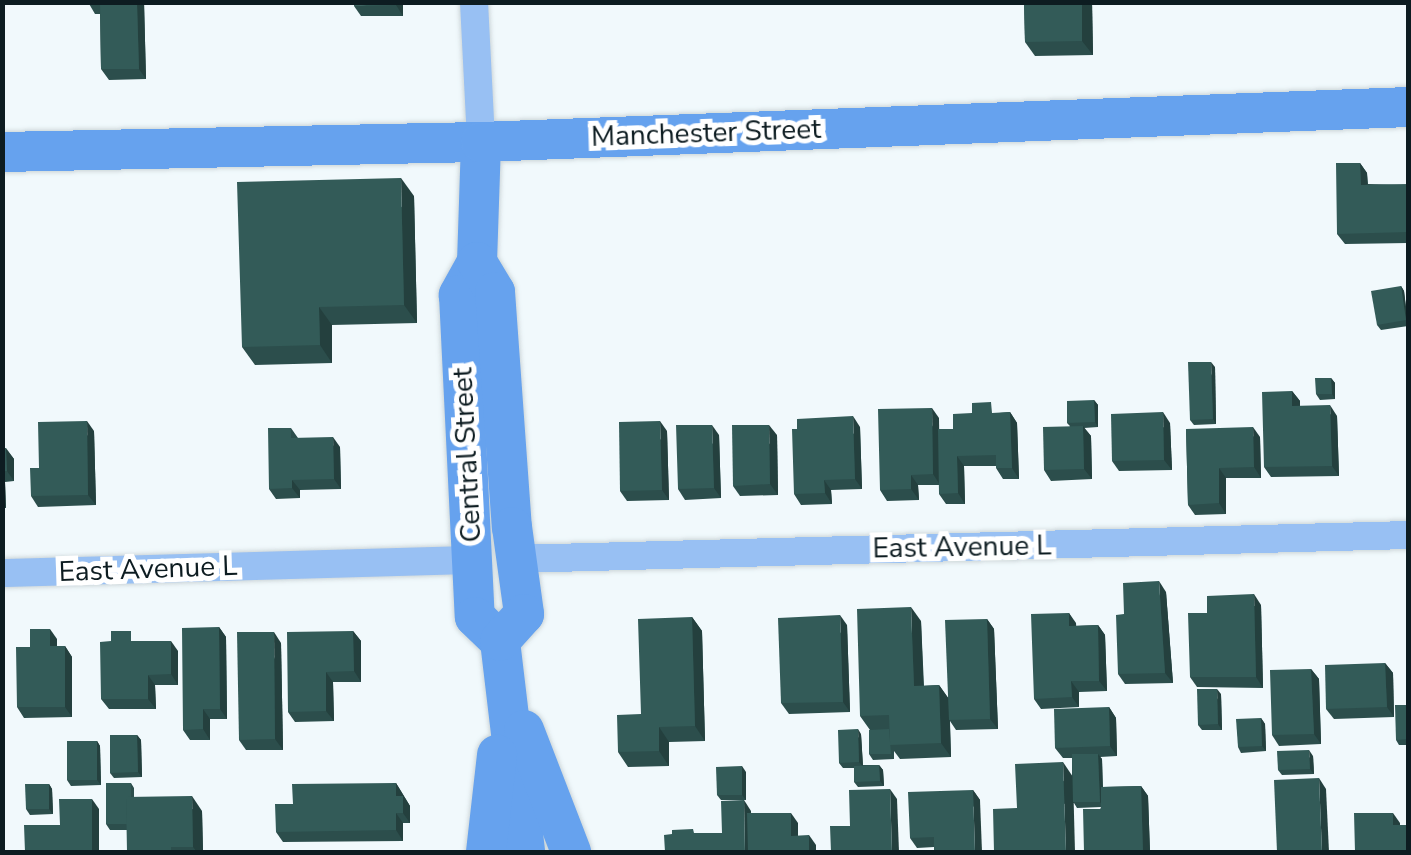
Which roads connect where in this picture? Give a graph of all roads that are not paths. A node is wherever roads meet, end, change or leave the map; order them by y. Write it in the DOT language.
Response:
graph roads {
  1 [pos="474,2"];
  2 [pos="1408,108"];
  3 [pos="481,142"];
  4 [pos="2,152"];
  5 [pos="477,262"];
  6 [pos="1408,536"];
  7 [pos="516,559"];
  8 [pos="472,560"];
  9 [pos="2,573"];
  10 [pos="500,642"];
  11 [pos="505,682"];
  12 [pos="486,852"];
  13 [pos="525,852"];
  14 [pos="571,852"];
  1 -- 3 [label="street, Central Street"];
  2 -- 3 [label="main road, Manchester Street"];
  3 -- 4 [label="main road, Manchester Street"];
  3 -- 5 [label="main road, Central Street"];
  5 -- 7 [label="main road, Central Street"];
  5 -- 8 [label="main road, Central Street"];
  6 -- 7 [label="street, East Avenue L"];
  7 -- 10 [label="main road, Central Street"];
  8 -- 9 [label="street, East Avenue L"];
  8 -- 10 [label="main road, Central Street"];
  10 -- 11 [label="main road, Central Street"];
  11 -- 12 [label="main road"];
  11 -- 13 [label="main road, Central Street"];
  11 -- 14 [label="main road"];
}
